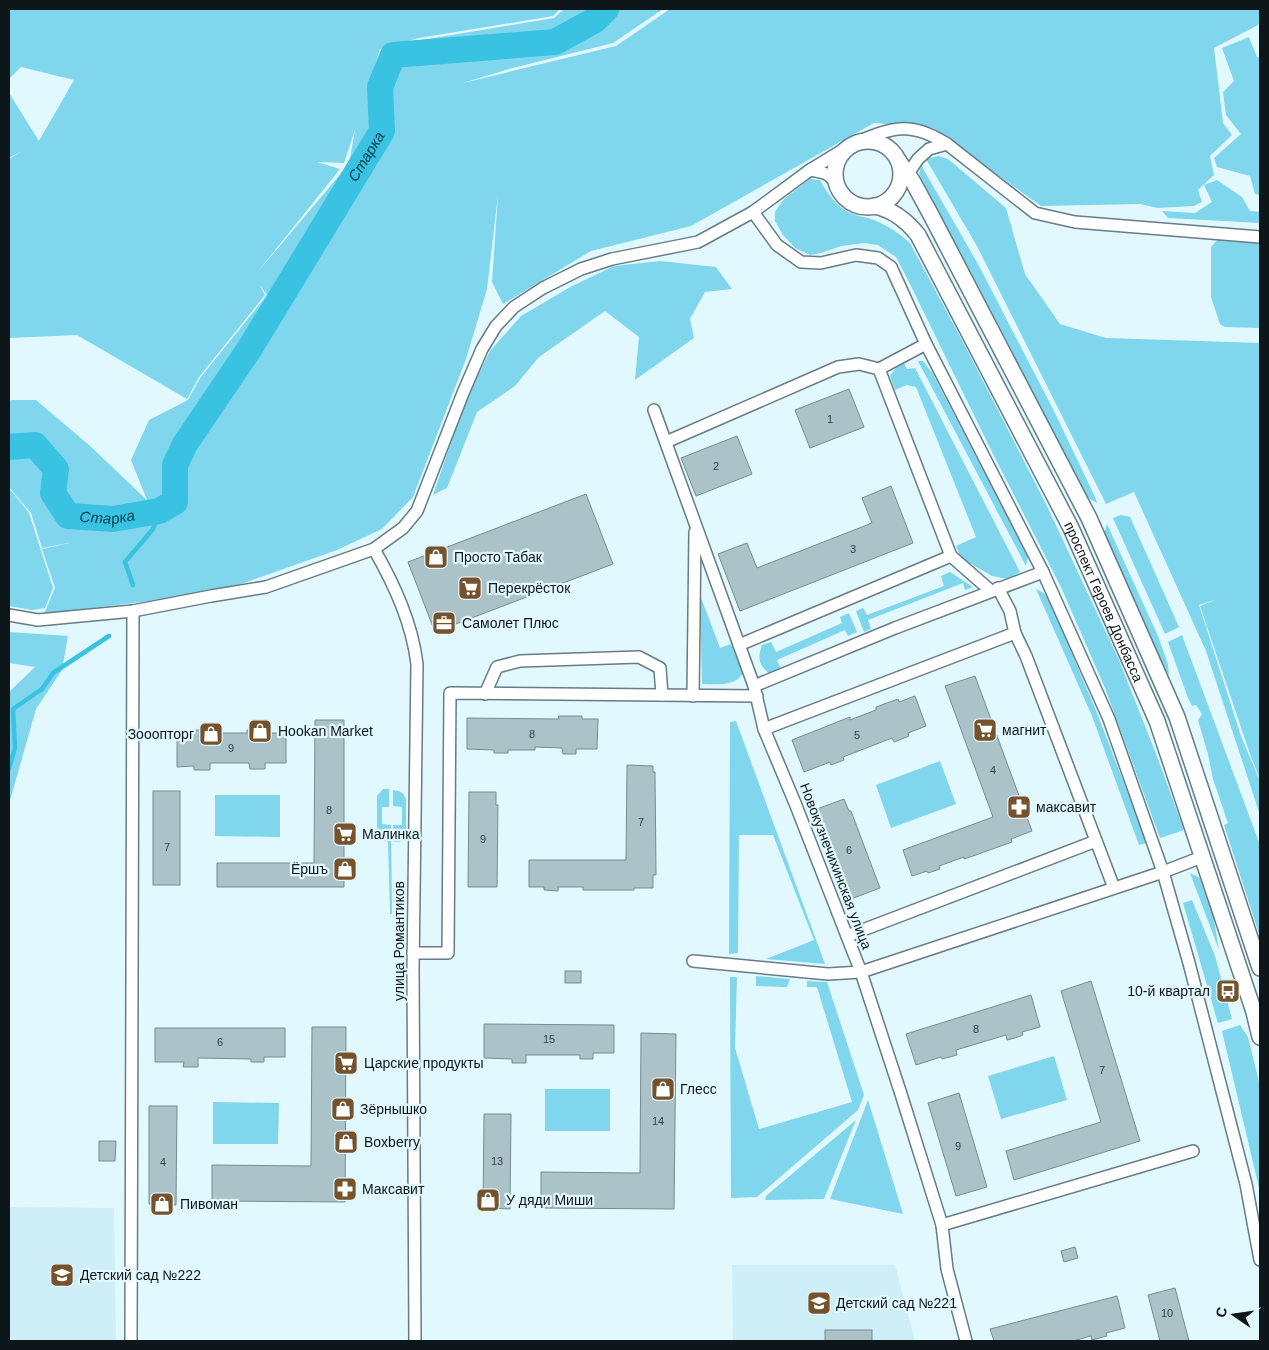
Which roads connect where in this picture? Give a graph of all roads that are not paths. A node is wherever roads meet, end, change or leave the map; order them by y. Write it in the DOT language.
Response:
graph roads {
  1 [pos="947,144"];
  2 [pos="852,145"];
  3 [pos="898,160"];
  4 [pos="810,170"];
  5 [pos="908,174"];
  6 [pos="835,182"];
  7 [pos="897,190"];
  8 [pos="875,206"];
  9 [pos="753,212"];
  10 [pos="1260,237"];
  11 [pos="926,344"];
  12 [pos="879,369"];
  13 [pos="654,410"];
  14 [pos="666,442"];
  15 [pos="695,525"];
  16 [pos="374,550"];
  17 [pos="951,556"];
  18 [pos="1043,572"];
  19 [pos="995,589"];
  20 [pos="134,611"];
  21 [pos="9,615"];
  22 [pos="1015,633"];
  23 [pos="739,645"];
  24 [pos="755,691"];
  25 [pos="485,694"];
  26 [pos="662,695"];
  27 [pos="693,696"];
  28 [pos="764,729"];
  29 [pos="1096,841"];
  30 [pos="1202,857"];
  31 [pos="1163,872"];
  32 [pos="1114,888"];
  33 [pos="847,936"];
  34 [pos="413,953"];
  35 [pos="694,961"];
  36 [pos="1260,968"];
  37 [pos="861,972"];
  38 [pos="1260,1037"];
  39 [pos="1193,1151"];
  40 [pos="942,1225"];
  41 [pos="1260,1260"];
  42 [pos="131,1341"];
  43 [pos="415,1341"];
  44 [pos="966,1341"];
  1 -- 2 [label="street"];
  1 -- 5 [label="street"];
  1 -- 10 [label="street"];
  2 -- 3 [label="street"];
  2 -- 4 [label="street"];
  2 -- 6 [label="street"];
  3 -- 5 [label="street, проспект Героев Донбасса"];
  3 -- 7 [label="street"];
  4 -- 6 [label="street"];
  4 -- 9 [label="street"];
  5 -- 7 [label="street"];
  5 -- 36 [label="street, проспект Героев Донбасса"];
  6 -- 8 [label="street"];
  7 -- 8 [label="street"];
  8 -- 30 [label="street, проспект Героев Донбасса"];
  9 -- 11 [label="street"];
  9 -- 16 [label="street"];
  11 -- 12 [label="street"];
  11 -- 18 [label="street"];
  12 -- 14 [label="street"];
  12 -- 17 [label="street"];
  13 -- 14 [label="street, Новокузнечихинская улица"];
  14 -- 15 [label="street, Новокузнечихинская улица"];
  15 -- 23 [label="street, Новокузнечихинская улица"];
  15 -- 27 [label="street"];
  16 -- 20 [label="street"];
  16 -- 34 [label="street, улица Романтиков"];
  17 -- 19 [label="street"];
  17 -- 23 [label="street"];
  18 -- 19 [label="street"];
  18 -- 31 [label="street"];
  19 -- 22 [label="street"];
  19 -- 24 [label="street"];
  20 -- 21 [label="street"];
  20 -- 42 [label="street"];
  22 -- 28 [label="street"];
  22 -- 29 [label="street"];
  23 -- 24 [label="street, Новокузнечихинская улица"];
  24 -- 27 [label="street"];
  24 -- 28 [label="street, Новокузнечихинская улица"];
  25 -- 26 [label="street"];
  25 -- 26 [label="street"];
  25 -- 34 [label="street"];
  26 -- 27 [label="street"];
  28 -- 33 [label="street, Новокузнечихинская улица"];
  29 -- 32 [label="street"];
  29 -- 33 [label="street"];
  30 -- 31 [label="street"];
  30 -- 38 [label="street, проспект Героев Донбасса"];
  31 -- 32 [label="street"];
  31 -- 41 [label="street"];
  32 -- 37 [label="street"];
  33 -- 37 [label="street, Новокузнечихинская улица"];
  34 -- 43 [label="street, улица Романтиков"];
  35 -- 37 [label="street"];
  37 -- 40 [label="street, Новокузнечихинская улица"];
  39 -- 40 [label="street"];
  40 -- 44 [label="street, Новокузнечихинская улица"];
}
